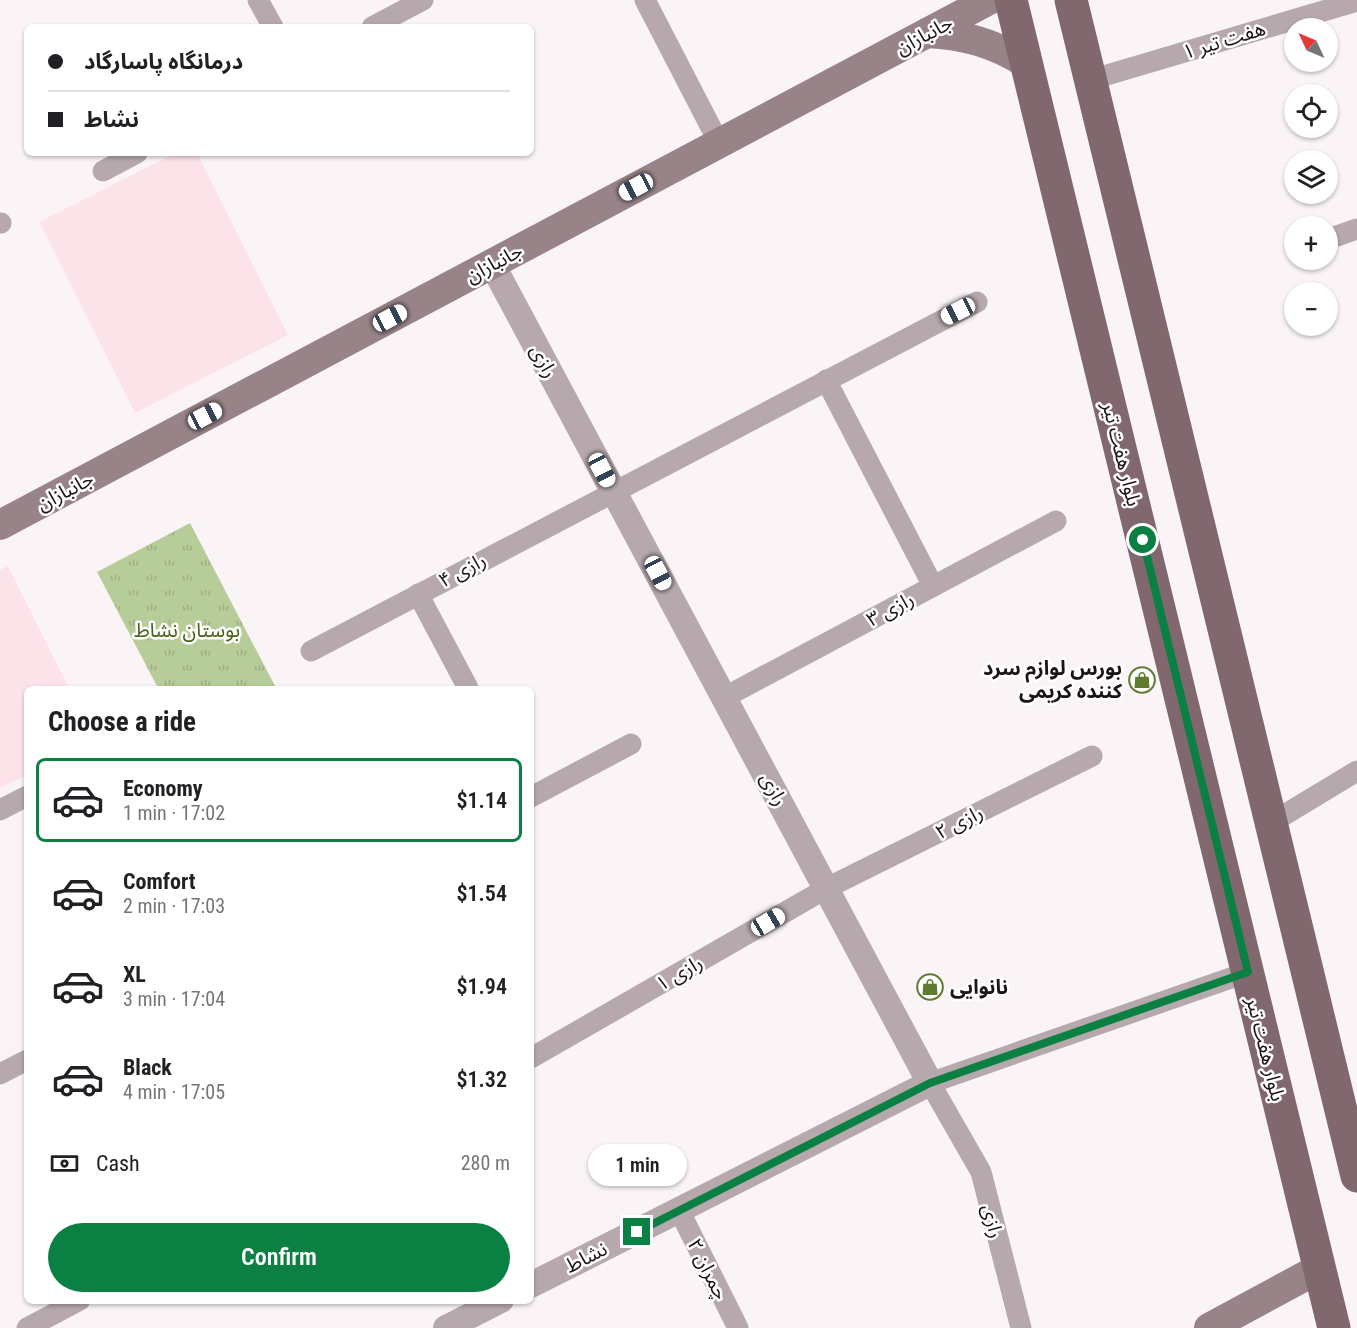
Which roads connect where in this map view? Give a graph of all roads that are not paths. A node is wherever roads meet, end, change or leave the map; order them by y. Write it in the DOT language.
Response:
graph roads {
  1 [pos="258,0"];
  2 [pos="423,0"];
  3 [pos="645,0"];
  4 [pos="948,0"];
  5 [pos="989,0"];
  6 [pos="1011,0"];
  7 [pos="1071,0"];
  8 [pos="1357,1"];
  9 [pos="271,24"];
  10 [pos="378,24"];
  11 [pos="927,33"];
  12 [pos="1026,63"];
  13 [pos="1090,80"];
  14 [pos="719,143"];
  15 [pos="132,156"];
  16 [pos="104,171"];
  17 [pos="492,264"];
  18 [pos="977,302"];
  19 [pos="826,380"];
  20 [pos="614,490"];
  21 [pos="1056,521"];
  22 [pos="0,525"];
  23 [pos="933,586"];
  24 [pos="418,594"];
  25 [pos="311,651"];
  26 [pos="467,686"];
  27 [pos="725,698"];
  28 [pos="631,744"];
  29 [pos="1092,756"];
  30 [pos="1357,771"];
  31 [pos="534,795"];
  32 [pos="24,798"];
  33 [pos="0,810"];
  34 [pos="1271,823"];
  35 [pos="827,888"];
  36 [pos="1248,972"];
  37 [pos="534,1056"];
  38 [pos="24,1062"];
  39 [pos="0,1074"];
  40 [pos="930,1083"];
  41 [pos="1357,1176"];
  42 [pos="679,1210"];
  43 [pos="1320,1268"];
  44 [pos="534,1283"];
  45 [pos="72,1304"];
  46 [pos="493,1304"];
  47 [pos="27,1328"];
  48 [pos="446,1328"];
  49 [pos="738,1328"];
  50 [pos="1021,1328"];
  51 [pos="1209,1328"];
  52 [pos="1334,1328"];
  1 -- 9 [label="street"];
  2 -- 10 [label="street"];
  3 -- 14 [label="street"];
  4 -- 11 [label="main road"];
  5 -- 11 [label="main road, جانبازان"];
  6 -- 12 [label="main road, بلوار هفت تیر"];
  7 -- 13 [label="main road"];
  8 -- 13 [label="street, هفت تیر ۱"];
  11 -- 12 [label="main road"];
  11 -- 14 [label="main road, جانبازان"];
  12 -- 36 [label="main road, بلوار هفت تیر"];
  13 -- 34 [label="main road"];
  14 -- 17 [label="main road, جانبازان"];
  15 -- 16 [label="street"];
  17 -- 20 [label="street, رازی"];
  17 -- 22 [label="main road, جانبازان"];
  18 -- 19 [label="street, رازی ۴"];
  19 -- 20 [label="street, رازی ۴"];
  19 -- 23 [label="street"];
  20 -- 24 [label="street, رازی ۴"];
  20 -- 27 [label="street, رازی"];
  21 -- 23 [label="street, رازی ۳"];
  23 -- 27 [label="street, رازی ۳"];
  24 -- 25 [label="street, رازی ۴"];
  24 -- 26 [label="street"];
  27 -- 35 [label="street, رازی"];
  28 -- 31 [label="street"];
  29 -- 35 [label="street, رازی ۲"];
  30 -- 34 [label="street"];
  32 -- 33 [label="street"];
  34 -- 41 [label="main road"];
  35 -- 37 [label="street, رازی ۱"];
  35 -- 40 [label="street, رازی"];
  36 -- 40 [label="street"];
  36 -- 43 [label="main road, بلوار هفت تیر"];
  38 -- 39 [label="street"];
  40 -- 42 [label="street, نشاط"];
  40 -- 50 [label="street, رازی"];
  42 -- 44 [label="street, نشاط"];
  42 -- 49 [label="street, چمران ۲"];
  43 -- 51 [label="main road"];
  43 -- 52 [label="main road, بلوار هفت تیر"];
  45 -- 47 [label="street"];
  46 -- 48 [label="street"];
}
